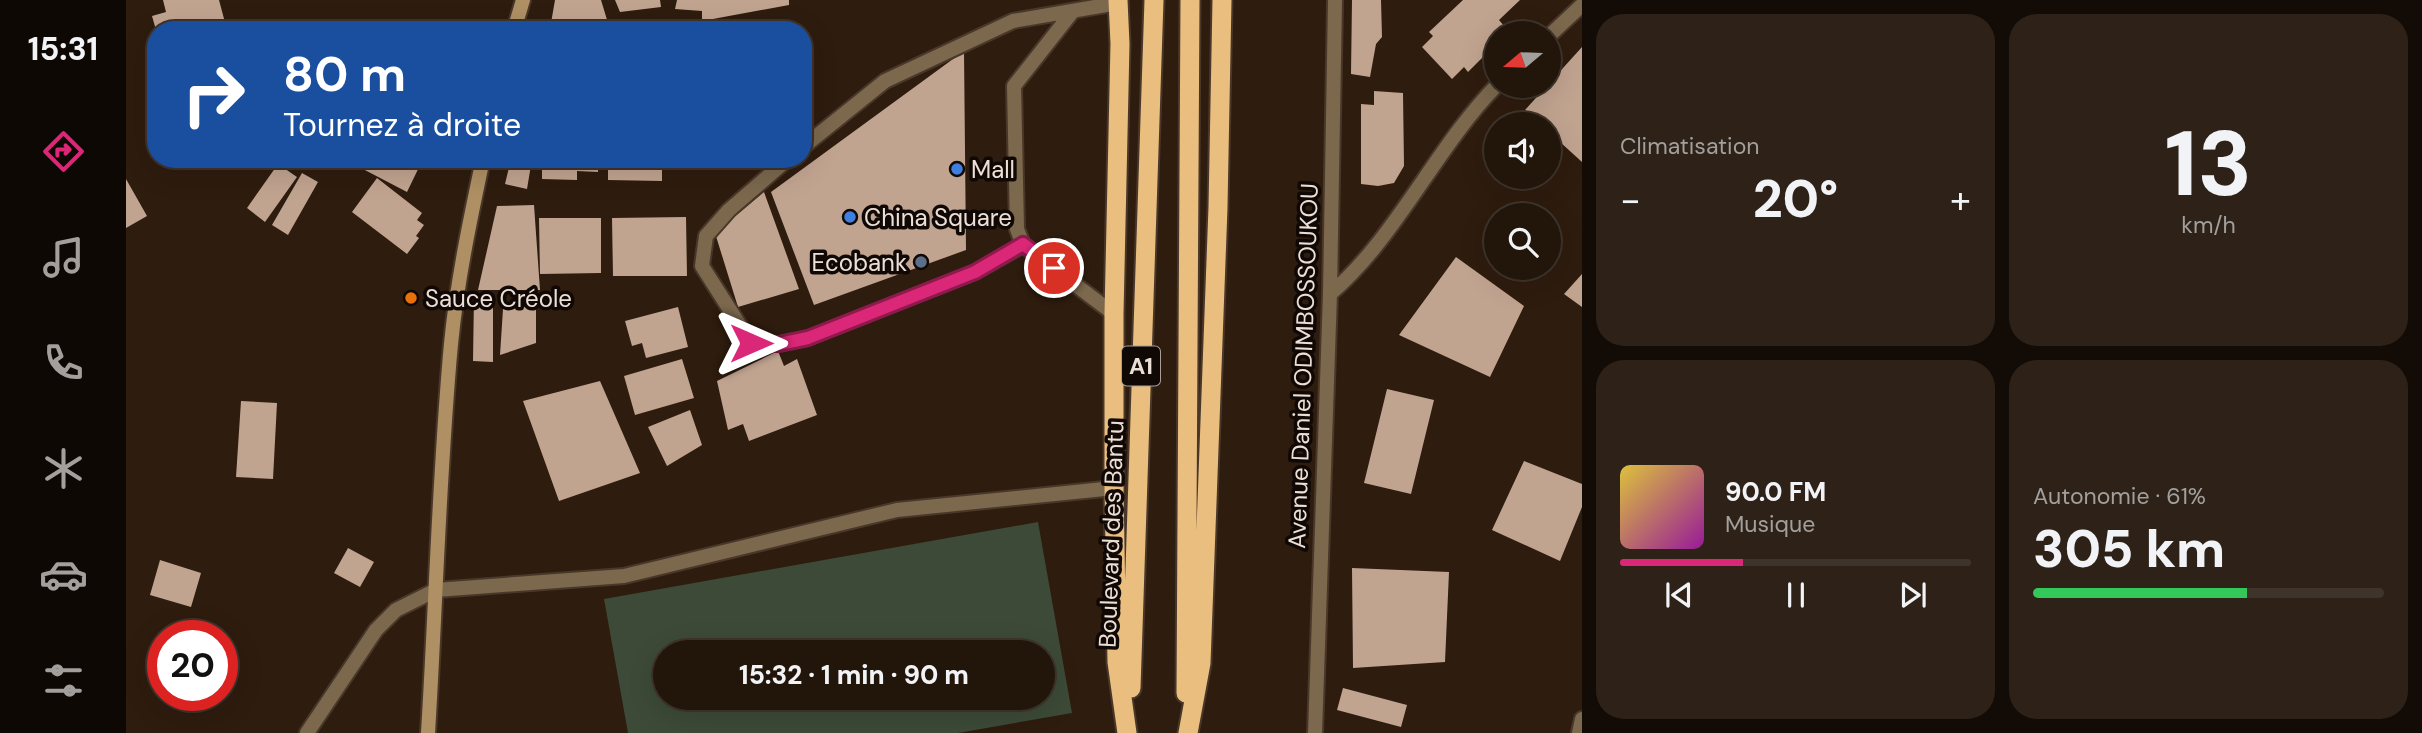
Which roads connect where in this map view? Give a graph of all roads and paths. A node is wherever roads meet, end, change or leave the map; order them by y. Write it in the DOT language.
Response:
graph roads {
  1 [pos="523,0"];
  2 [pos="1154,0"];
  3 [pos="1190,0"];
  4 [pos="1222,0"];
  5 [pos="1335,0"];
  6 [pos="1118,1"];
  7 [pos="1582,5"];
  8 [pos="1073,11"];
  9 [pos="516,21"];
  10 [pos="1561,25"];
  11 [pos="1485,98"];
  12 [pos="812,140"];
  13 [pos="481,168"];
  14 [pos="778,168"];
  15 [pos="1023,244"];
  16 [pos="1330,294"];
  17 [pos="1114,314"];
  18 [pos="1114,488"];
  19 [pos="436,590"];
  20 [pos="1582,719"];
  21 [pos="307,733"];
  22 [pos="428,733"];
  23 [pos="1128,733"];
  24 [pos="1187,733"];
  25 [pos="1315,733"];
  26 [pos="1579,733"];
  1 -- 9 [label="main road"];
  2 -- 23 [label="highway, Boulevard des Bantu / A1"];
  3 -- 24 [label="highway, A1"];
  4 -- 24 [label="highway"];
  5 -- 16 [label="street, Avenue Daniel ODIMBOSSOUKOU"];
  6 -- 8 [label="street"];
  6 -- 17 [label="highway"];
  7 -- 10 [label="street"];
  8 -- 12 [label="street"];
  8 -- 15 [label="street"];
  11 -- 16 [label="street"];
  13 -- 19 [label="main road"];
  14 -- 15 [label="street"];
  15 -- 17 [label="street"];
  16 -- 25 [label="street, Avenue Daniel ODIMBOSSOUKOU"];
  17 -- 18 [label="highway"];
  18 -- 19 [label="street"];
  18 -- 23 [label="highway"];
  19 -- 21 [label="street"];
  19 -- 22 [label="main road"];
  20 -- 26 [label="street"];
}
